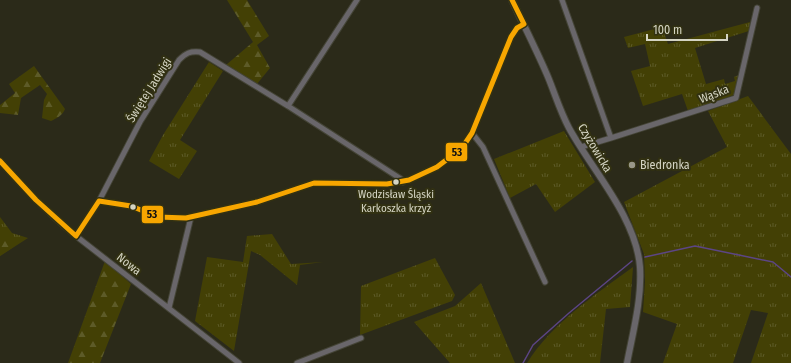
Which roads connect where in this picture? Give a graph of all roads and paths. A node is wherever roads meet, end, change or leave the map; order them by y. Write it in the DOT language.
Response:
graph roads {
  1 [pos="357,0"];
  2 [pos="512,0"];
  3 [pos="562,0"];
  4 [pos="758,8"];
  5 [pos="524,24"];
  6 [pos="288,106"];
  7 [pos="472,133"];
  8 [pos="611,138"];
  9 [pos="581,147"];
  10 [pos="0,161"];
  11 [pos="403,182"];
  12 [pos="99,201"];
  13 [pos="191,217"];
  14 [pos="76,236"];
  15 [pos="545,282"];
  16 [pos="169,308"];
  17 [pos="361,338"];
  18 [pos="238,363"];
  19 [pos="297,363"];
  20 [pos="627,363"];
  1 -- 6 [label="street"];
  2 -- 5 [label="street, Czyżowicka"];
  3 -- 8 [label="street"];
  4 -- 8 [label="street, Wąska"];
  5 -- 7 [label="street"];
  5 -- 9 [label="street, Czyżowicka"];
  6 -- 11 [label="street, Świętej Jadwigi"];
  6 -- 12 [label="street, Świętej Jadwigi"];
  7 -- 11 [label="street"];
  7 -- 15 [label="street"];
  8 -- 9 [label="street, Wąska"];
  9 -- 20 [label="street, Czyżowicka"];
  10 -- 14 [label="street, Nowa"];
  11 -- 13 [label="street"];
  12 -- 13 [label="street"];
  12 -- 14 [label="street, Świętej Jadwigi"];
  13 -- 16 [label="street"];
  14 -- 16 [label="street, Nowa"];
  16 -- 18 [label="street, Nowa"];
  17 -- 19 [label="street"];
}
